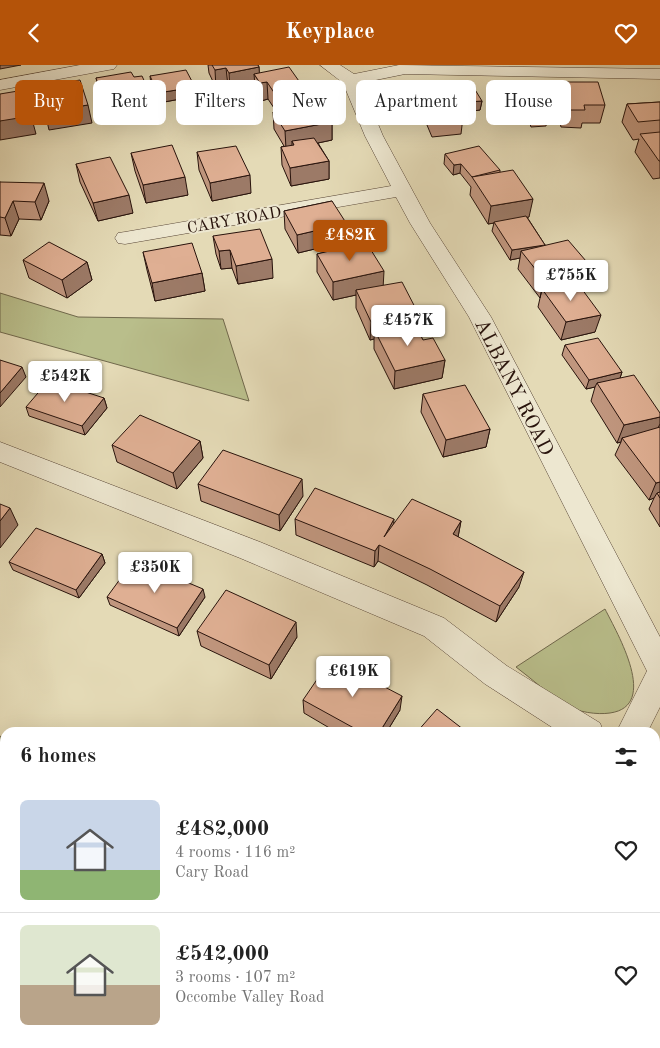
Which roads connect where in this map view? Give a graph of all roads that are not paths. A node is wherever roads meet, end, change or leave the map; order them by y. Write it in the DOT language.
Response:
graph roads {
  1 [pos="108,65"];
  2 [pos="329,65"];
  3 [pos="660,74"];
  4 [pos="351,80"];
  5 [pos="0,85"];
  6 [pos="403,190"];
  7 [pos="125,238"];
  8 [pos="0,452"];
  9 [pos="660,666"];
  10 [pos="660,676"];
  11 [pos="579,727"];
  12 [pos="634,727"];
  1 -- 5 [label="street"];
  2 -- 4 [label="street"];
  3 -- 4 [label="street"];
  4 -- 6 [label="street, ALBANY ROAD"];
  6 -- 7 [label="street, CARY ROAD"];
  6 -- 9 [label="street, ALBANY ROAD"];
  8 -- 11 [label="street"];
  10 -- 12 [label="street"];
}
